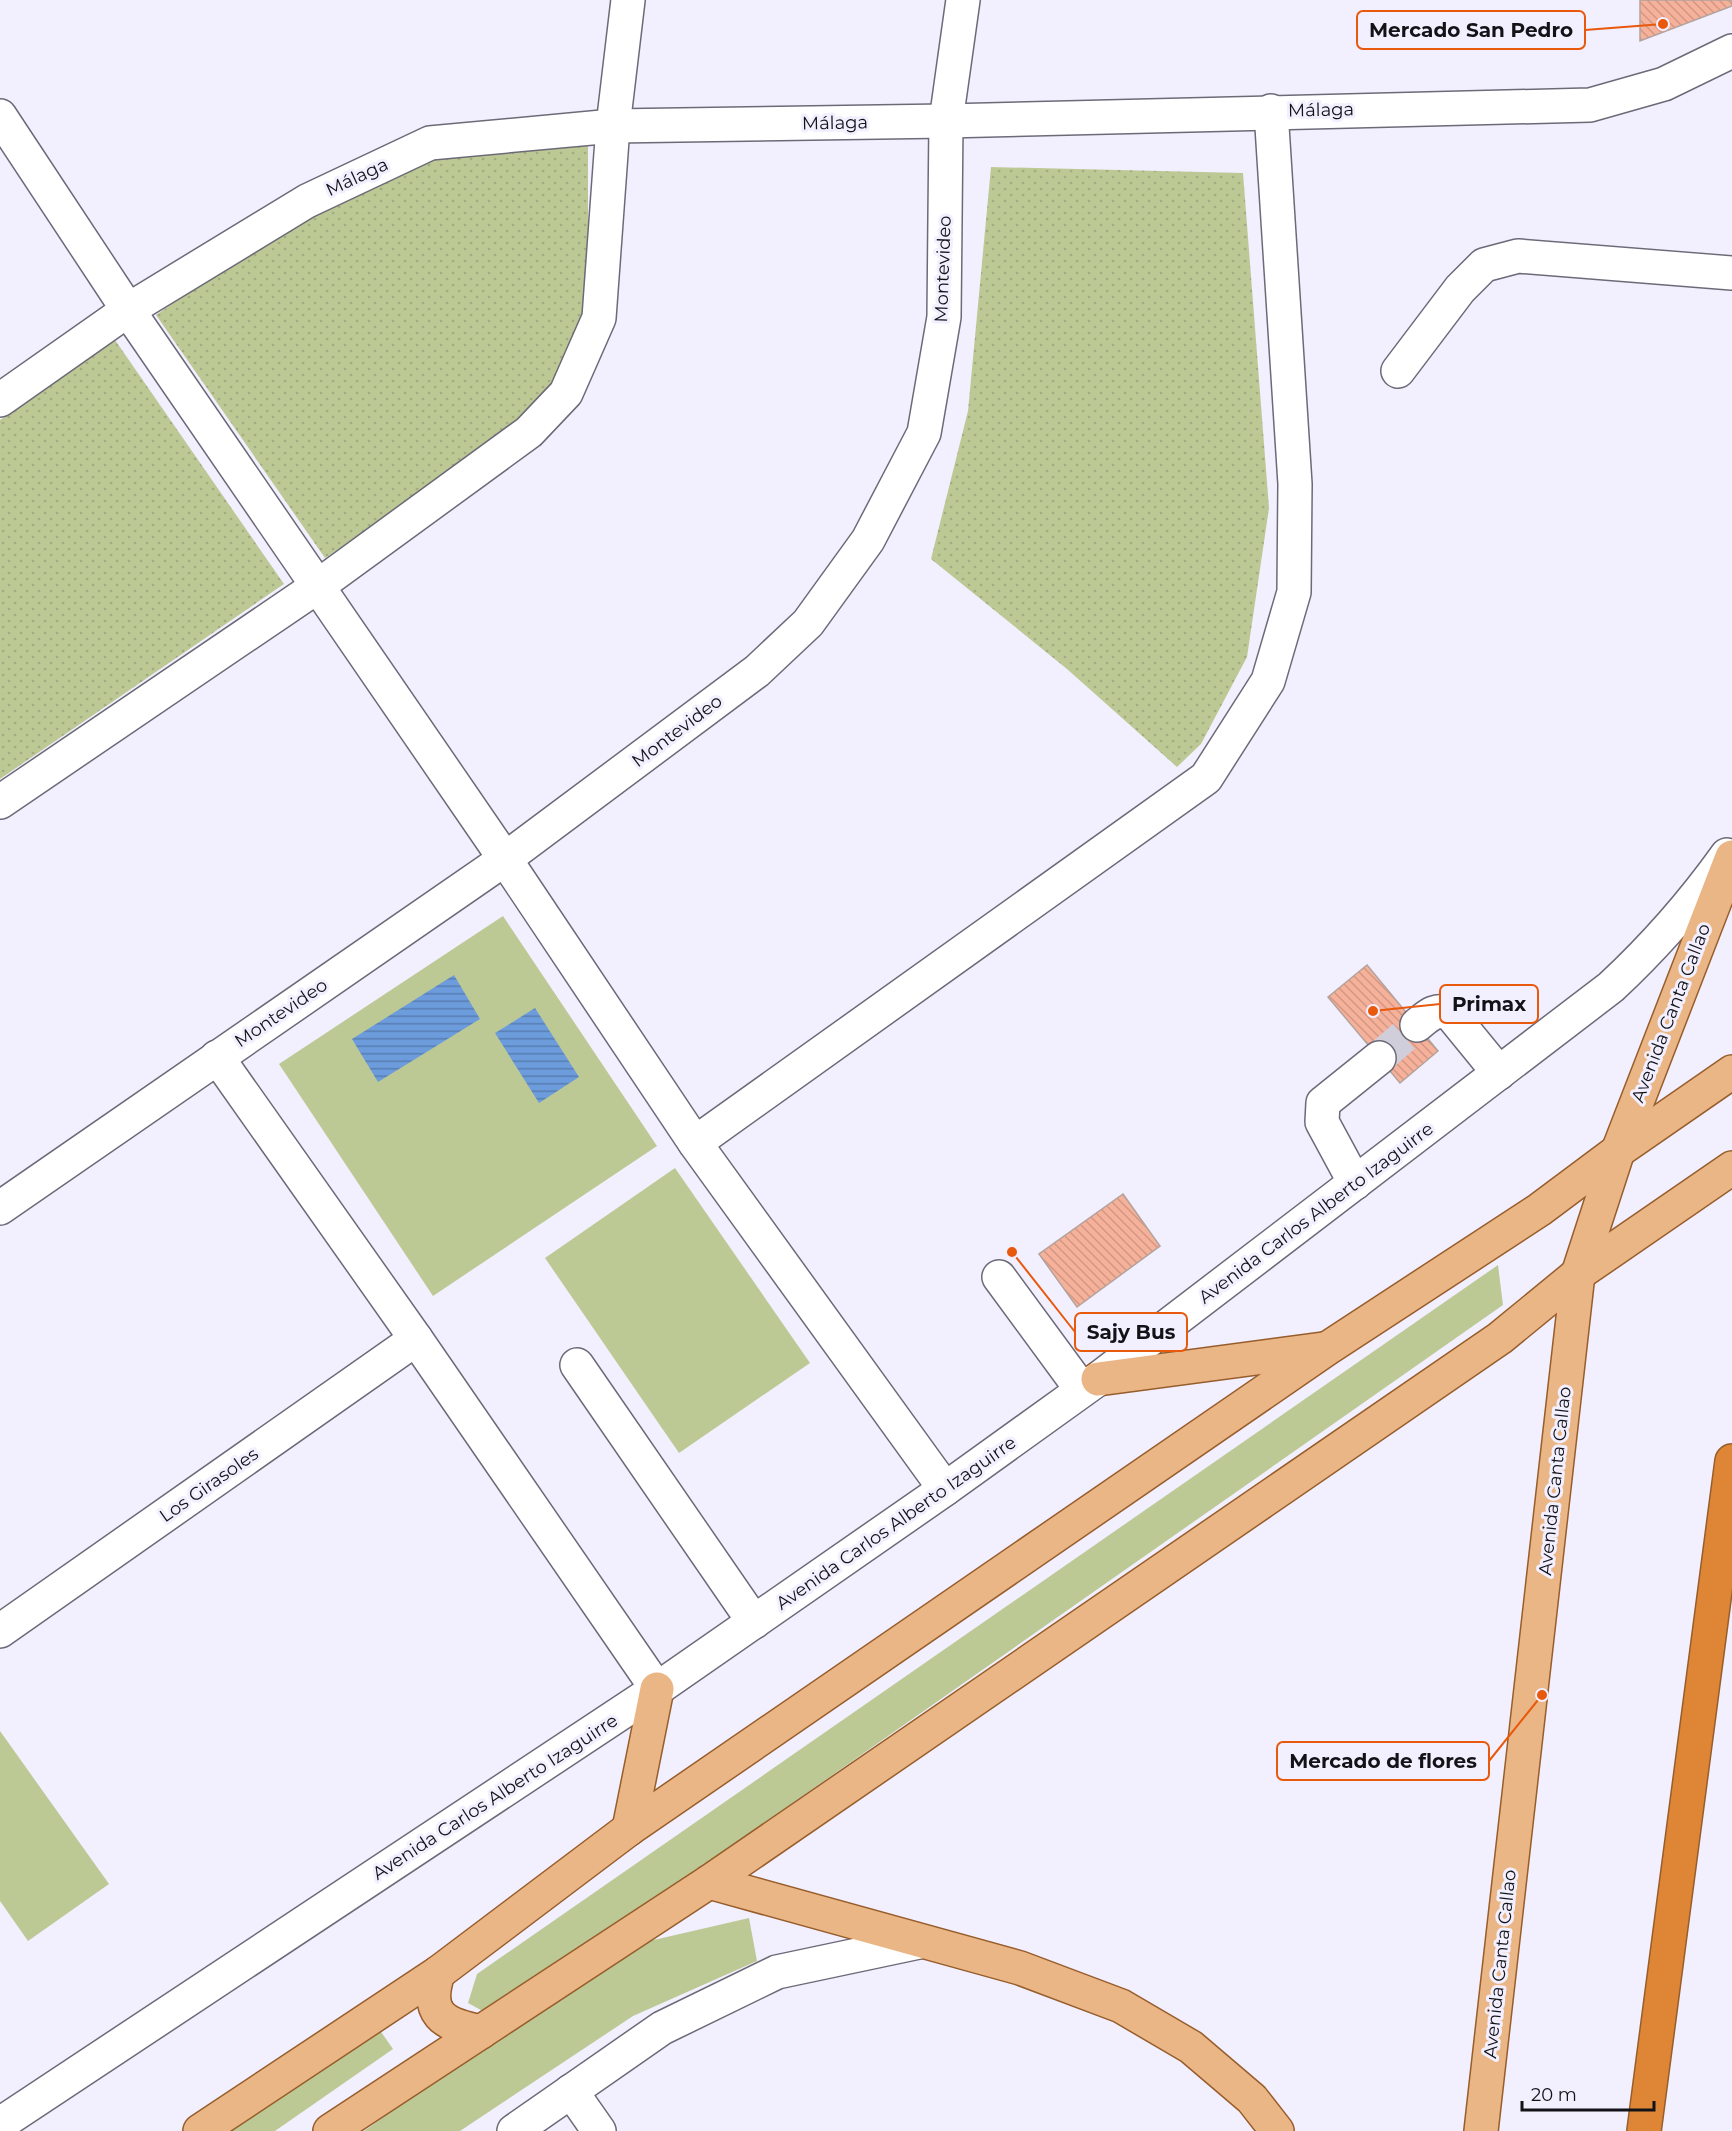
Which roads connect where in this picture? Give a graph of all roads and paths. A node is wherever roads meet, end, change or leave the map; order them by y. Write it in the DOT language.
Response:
graph roads {
  1 [pos="628,0"];
  2 [pos="963,0"];
  3 [pos="1732,51"];
  4 [pos="1271,111"];
  5 [pos="0,116"];
  6 [pos="946,121"];
  7 [pos="613,126"];
  8 [pos="1732,273"];
  9 [pos="128,310"];
  10 [pos="1398,371"];
  11 [pos="0,400"];
  12 [pos="318,586"];
  13 [pos="0,802"];
  14 [pos="1732,847"];
  15 [pos="1732,857"];
  16 [pos="506,859"];
  17 [pos="1417,1025"];
  18 [pos="217,1057"];
  19 [pos="1379,1058"];
  20 [pos="1732,1072"];
  21 [pos="1499,1073"];
  22 [pos="696,1143"];
  23 [pos="1618,1151"];
  24 [pos="1732,1168"];
  25 [pos="1355,1183"];
  26 [pos="0,1208"];
  27 [pos="1578,1274"];
  28 [pos="999,1277"];
  29 [pos="416,1339"];
  30 [pos="1328,1348"];
  31 [pos="577,1365"];
  32 [pos="1090,1384"];
  33 [pos="1732,1461"];
  34 [pos="945,1489"];
  35 [pos="754,1622"];
  36 [pos="0,1630"];
  37 [pos="657,1689"];
  38 [pos="628,1829"];
  39 [pos="709,1882"];
  40 [pos="919,1942"];
  41 [pos="438,1973"];
  42 [pos="481,2031"];
  43 [pos="571,2091"];
  44 [pos="0,2124"];
  45 [pos="201,2131"];
  46 [pos="330,2131"];
  47 [pos="514,2131"];
  48 [pos="599,2131"];
  49 [pos="1277,2131"];
  50 [pos="1481,2131"];
  51 [pos="1644,2131"];
  1 -- 7 [label="street"];
  2 -- 6 [label="street, Montevideo"];
  3 -- 4 [label="street, Málaga"];
  4 -- 6 [label="street, Málaga"];
  4 -- 22 [label="street"];
  5 -- 9 [label="street"];
  6 -- 7 [label="street, Málaga"];
  6 -- 16 [label="street, Montevideo"];
  7 -- 9 [label="street, Málaga"];
  7 -- 12 [label="street"];
  8 -- 10 [label="street"];
  9 -- 11 [label="street, Málaga"];
  9 -- 12 [label="street"];
  12 -- 13 [label="street"];
  12 -- 16 [label="street"];
  14 -- 21 [label="street, Avenida Carlos Alberto Izaguirre"];
  15 -- 23 [label="main road, Avenida Canta Callao"];
  16 -- 18 [label="street, Montevideo"];
  16 -- 22 [label="street"];
  17 -- 21 [label="street"];
  18 -- 26 [label="street, Montevideo"];
  18 -- 29 [label="street"];
  19 -- 25 [label="street"];
  20 -- 23 [label="main road"];
  21 -- 25 [label="street, Avenida Carlos Alberto Izaguirre"];
  22 -- 34 [label="street"];
  23 -- 27 [label="main road, Avenida Canta Callao"];
  23 -- 30 [label="main road"];
  24 -- 27 [label="main road"];
  25 -- 32 [label="street, Avenida Carlos Alberto Izaguirre"];
  27 -- 39 [label="main road"];
  27 -- 50 [label="main road, Avenida Canta Callao"];
  28 -- 32 [label="street"];
  29 -- 36 [label="street, Los Girasoles"];
  29 -- 37 [label="street"];
  30 -- 32 [label="main road"];
  30 -- 38 [label="main road"];
  31 -- 35 [label="street"];
  32 -- 34 [label="street, Avenida Carlos Alberto Izaguirre"];
  33 -- 51 [label="highway"];
  34 -- 35 [label="street, Avenida Carlos Alberto Izaguirre"];
  35 -- 37 [label="street, Avenida Carlos Alberto Izaguirre"];
  37 -- 38 [label="main road"];
  37 -- 44 [label="street, Avenida Carlos Alberto Izaguirre"];
  38 -- 41 [label="main road"];
  39 -- 40 [label="main road"];
  39 -- 42 [label="main road"];
  40 -- 43 [label="street"];
  40 -- 49 [label="main road"];
  41 -- 42 [label="main road"];
  41 -- 45 [label="main road"];
  42 -- 46 [label="main road"];
  43 -- 47 [label="street"];
  43 -- 48 [label="street"];
}
